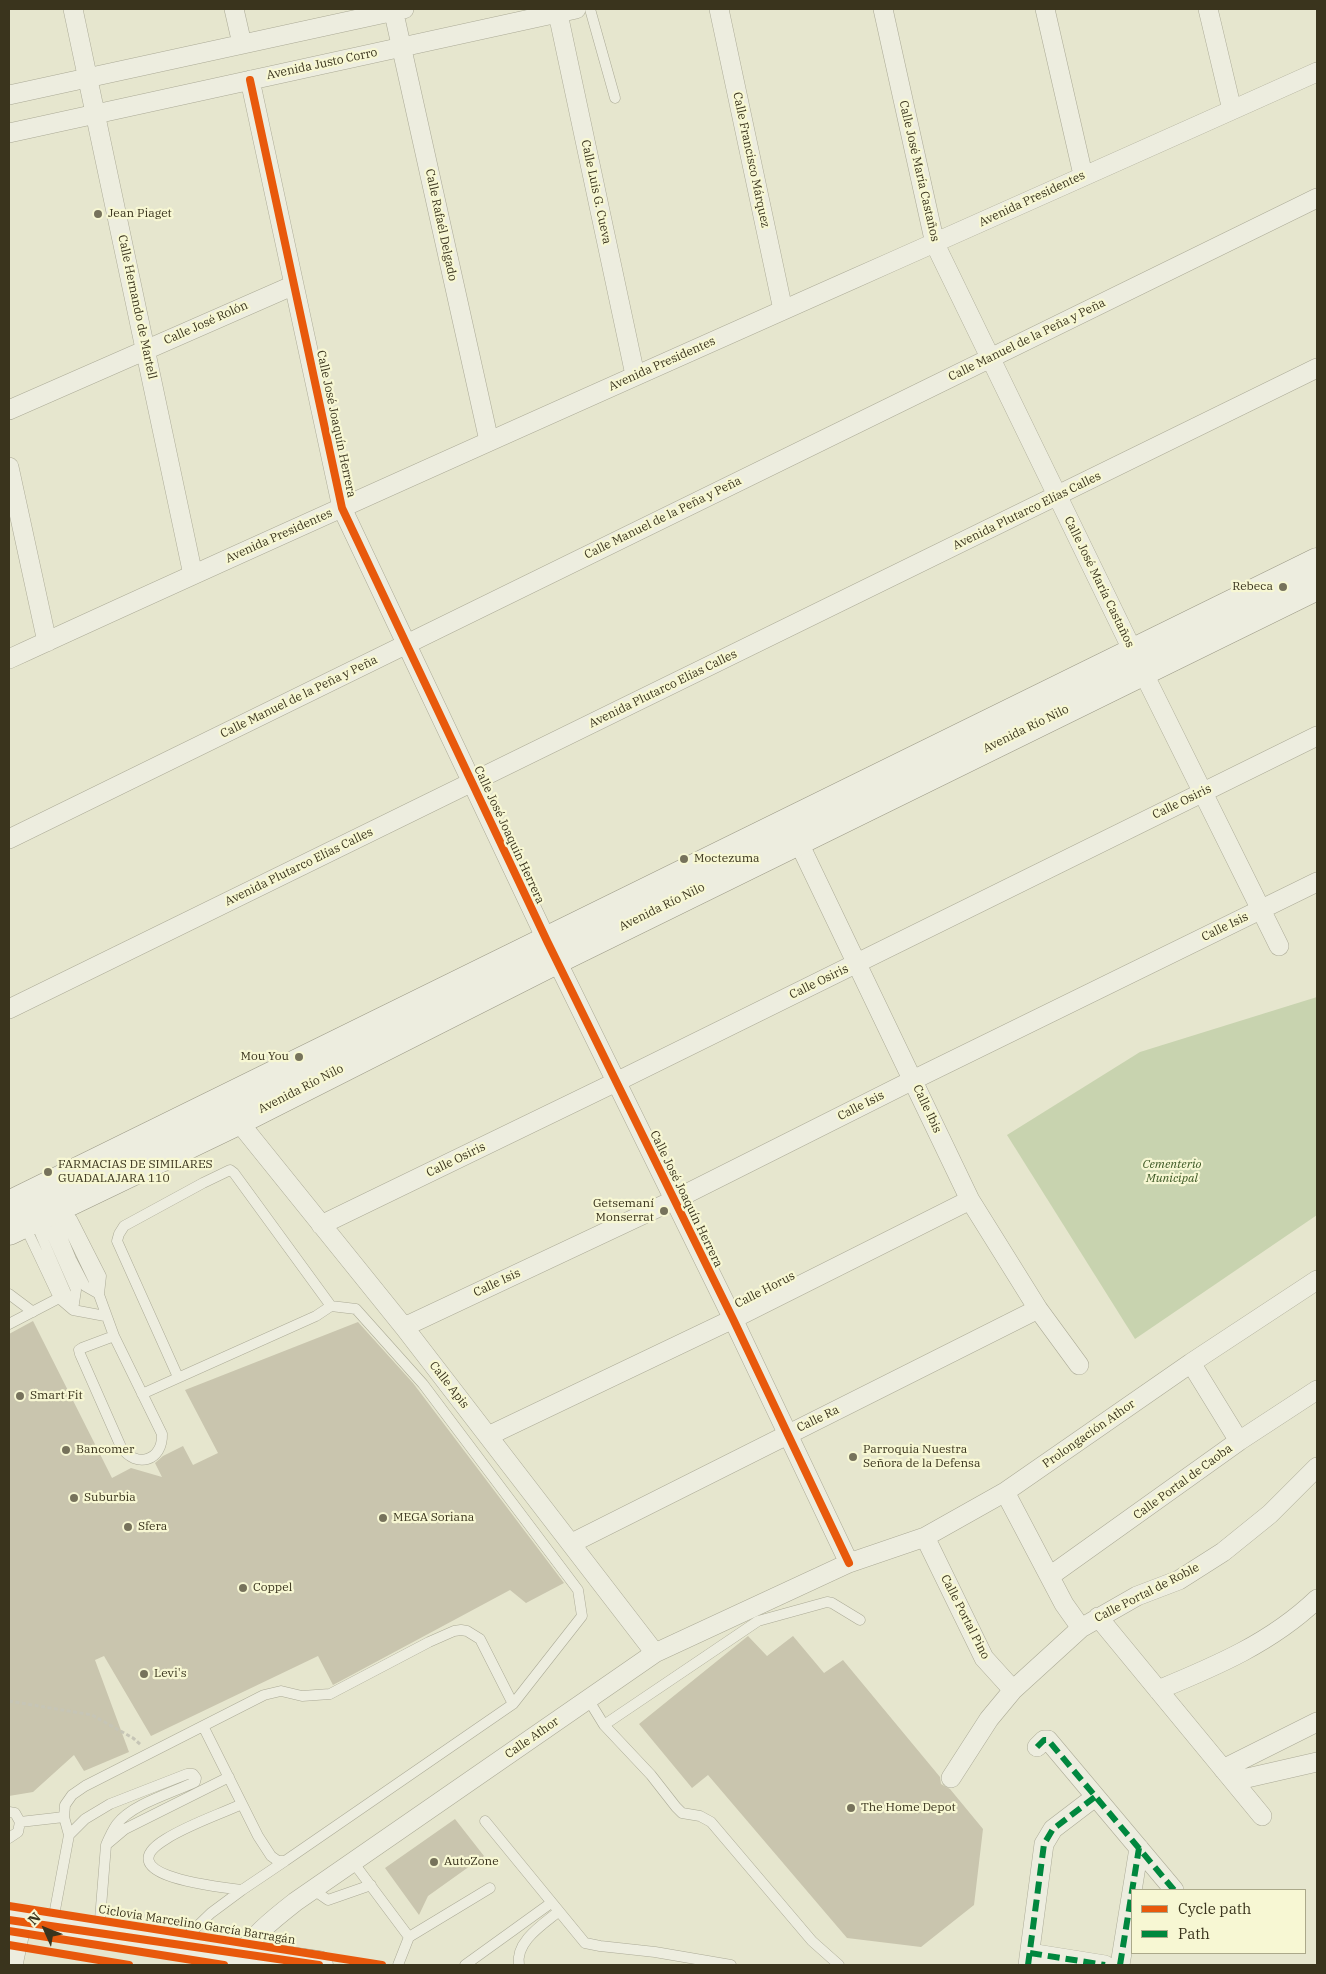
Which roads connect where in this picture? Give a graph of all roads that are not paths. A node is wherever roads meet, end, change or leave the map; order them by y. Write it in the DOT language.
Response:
graph roads {
  1 [pos="73,9"];
  2 [pos="234,9"];
  3 [pos="397,9"];
  4 [pos="576,9"];
  5 [pos="590,9"];
  6 [pos="719,9"];
  7 [pos="883,9"];
  8 [pos="1045,9"];
  9 [pos="1208,9"];
  10 [pos="557,11"];
  11 [pos="242,44"];
  12 [pos="402,47"];
  13 [pos="1317,72"];
  14 [pos="88,78"];
  15 [pos="250,80"];
  16 [pos="9,95"];
  17 [pos="615,98"];
  18 [pos="1232,110"];
  19 [pos="96,114"];
  20 [pos="9,133"];
  21 [pos="1084,175"];
  22 [pos="1317,198"];
  23 [pos="935,244"];
  24 [pos="294,285"];
  25 [pos="783,310"];
  26 [pos="146,350"];
  27 [pos="990,358"];
  28 [pos="1317,368"];
  29 [pos="635,375"];
  30 [pos="9,410"];
  31 [pos="489,441"];
  32 [pos="9,467"];
  33 [pos="1057,496"];
  34 [pos="342,508"];
  35 [pos="1317,562"];
  36 [pos="193,575"];
  37 [pos="1317,586"];
  38 [pos="47,642"];
  39 [pos="407,644"];
  40 [pos="9,659"];
  41 [pos="1138,662"];
  42 [pos="1317,736"];
  43 [pos="472,782"];
  44 [pos="1202,792"];
  45 [pos="9,839"];
  46 [pos="798,841"];
  47 [pos="1317,882"];
  48 [pos="1262,909"];
  49 [pos="1278,946"];
  50 [pos="551,950"];
  51 [pos="857,963"];
  52 [pos="9,1009"];
  53 [pos="914,1080"];
  54 [pos="616,1082"];
  55 [pos="238,1121"];
  56 [pos="674,1200"];
  57 [pos="970,1200"];
  58 [pos="32,1215"];
  59 [pos="321,1225"];
  60 [pos="1317,1280"];
  61 [pos="9,1294"];
  62 [pos="100,1294"];
  63 [pos="59,1298"];
  64 [pos="330,1306"];
  65 [pos="1038,1309"];
  66 [pos="74,1310"];
  67 [pos="33,1312"];
  68 [pos="105,1316"];
  69 [pos="732,1319"];
  70 [pos="9,1324"];
  71 [pos="404,1327"];
  72 [pos="114,1336"];
  73 [pos="1191,1363"];
  74 [pos="1079,1365"];
  75 [pos="178,1377"];
  76 [pos="1317,1390"];
  77 [pos="142,1394"];
  78 [pos="788,1434"];
  79 [pos="488,1436"];
  80 [pos="1239,1442"];
  81 [pos="1317,1467"];
  82 [pos="1005,1492"];
  83 [pos="925,1537"];
  84 [pos="572,1543"];
  85 [pos="849,1563"];
  86 [pos="1050,1576"];
  87 [pos="1317,1599"];
  88 [pos="1098,1617"];
  89 [pos="860,1620"];
  90 [pos="1081,1628"];
  91 [pos="655,1653"];
  92 [pos="1013,1690"];
  93 [pos="1158,1690"];
  94 [pos="588,1699"];
  95 [pos="513,1704"];
  96 [pos="1317,1722"];
  97 [pos="604,1725"];
  98 [pos="203,1726"];
  99 [pos="1038,1747"];
  100 [pos="1317,1762"];
  101 [pos="1228,1775"];
  102 [pos="229,1777"];
  103 [pos="951,1778"];
  104 [pos="1095,1797"];
  105 [pos="242,1804"];
  106 [pos="9,1812"];
  107 [pos="1262,1816"];
  108 [pos="64,1817"];
  109 [pos="485,1821"];
  110 [pos="20,1822"];
  111 [pos="69,1835"];
  112 [pos="9,1838"];
  113 [pos="106,1845"];
  114 [pos="1139,1848"];
  115 [pos="285,1860"];
  116 [pos="352,1862"];
  117 [pos="371,1886"];
  118 [pos="490,1888"];
  119 [pos="1132,1889"];
  120 [pos="1173,1889"];
  121 [pos="242,1890"];
  122 [pos="312,1890"];
  123 [pos="1131,1897"];
  124 [pos="551,1903"];
  125 [pos="558,1912"];
  126 [pos="15,1926"];
  127 [pos="50,1932"];
  128 [pos="409,1937"];
  129 [pos="99,1939"];
  130 [pos="179,1945"];
  131 [pos="1029,1959"];
  132 [pos="233,1961"];
  133 [pos="12,1965"];
  134 [pos="319,1965"];
  135 [pos="398,1965"];
  136 [pos="465,1965"];
  137 [pos="519,1965"];
  138 [pos="731,1965"];
  139 [pos="839,1965"];
  140 [pos="1105,1965"];
  141 [pos="1120,1965"];
  1 -- 14 [label="street, Calle Hernando de Martell"];
  2 -- 11 [label="street"];
  3 -- 11 [label="street"];
  3 -- 12 [label="street, Calle Rafaél Delgado"];
  4 -- 10 [label="street, Avenida Justo Corro"];
  5 -- 17 [label="lane"];
  6 -- 25 [label="street, Calle Francisco Márquez"];
  7 -- 23 [label="street, Calle José María Castaños"];
  8 -- 21 [label="street"];
  9 -- 18 [label="street"];
  10 -- 12 [label="street, Avenida Justo Corro"];
  10 -- 29 [label="street, Calle Luis G. Cueva"];
  11 -- 14 [label="street"];
  12 -- 15 [label="street, Avenida Justo Corro"];
  12 -- 31 [label="street, Calle Rafaél Delgado"];
  13 -- 18 [label="street, Avenida Presidentes"];
  14 -- 16 [label="street"];
  14 -- 19 [label="street, Calle Hernando de Martell"];
  15 -- 19 [label="street, Avenida Justo Corro"];
  15 -- 24 [label="street, Calle José Joaquín Herrera"];
  18 -- 21 [label="street, Avenida Presidentes"];
  19 -- 20 [label="street, Avenida Justo Corro"];
  19 -- 26 [label="street, Calle Hernando de Martell"];
  21 -- 23 [label="street, Avenida Presidentes"];
  22 -- 27 [label="street, Calle Manuel de la Peña y Peña"];
  23 -- 25 [label="street, Avenida Presidentes"];
  23 -- 27 [label="street, Calle José María Castaños"];
  24 -- 26 [label="street, Calle José Rolón"];
  24 -- 34 [label="street, Calle José Joaquín Herrera"];
  25 -- 29 [label="street, Avenida Presidentes"];
  26 -- 30 [label="street, Calle José Rolón"];
  26 -- 36 [label="street, Calle Hernando de Martell"];
  27 -- 33 [label="street, Calle José María Castaños"];
  27 -- 39 [label="street, Calle Manuel de la Peña y Peña"];
  28 -- 33 [label="street, Avenida Plutarco Elías Calles"];
  29 -- 31 [label="street, Avenida Presidentes"];
  31 -- 34 [label="street, Avenida Presidentes"];
  32 -- 38 [label="street"];
  33 -- 41 [label="street, Calle José María Castaños"];
  33 -- 43 [label="street, Avenida Plutarco Elías Calles"];
  34 -- 36 [label="street, Avenida Presidentes"];
  34 -- 39 [label="street, Calle José Joaquín Herrera"];
  35 -- 41 [label="main road, Avenida Río Nilo"];
  36 -- 38 [label="street, Avenida Presidentes"];
  37 -- 41 [label="main road, Avenida Río Nilo"];
  38 -- 40 [label="street, Avenida Presidentes"];
  39 -- 43 [label="street, Calle José Joaquín Herrera"];
  39 -- 45 [label="street, Calle Manuel de la Peña y Peña"];
  41 -- 44 [label="street, Calle José María Castaños"];
  41 -- 46 [label="main road, Avenida Río Nilo"];
  41 -- 50 [label="main road, Avenida Río Nilo"];
  42 -- 44 [label="street, Calle Osiris"];
  43 -- 50 [label="street, Calle José Joaquín Herrera"];
  43 -- 52 [label="street, Avenida Plutarco Elías Calles"];
  44 -- 48 [label="street, Calle José María Castaños"];
  44 -- 51 [label="street, Calle Osiris"];
  46 -- 50 [label="main road, Avenida Río Nilo"];
  46 -- 51 [label="street, Calle Ibis"];
  47 -- 48 [label="street, Calle Isis"];
  48 -- 49 [label="street, Calle José María Castaños"];
  48 -- 53 [label="street, Calle Isis"];
  50 -- 54 [label="street, Calle José Joaquín Herrera"];
  50 -- 55 [label="main road, Avenida Río Nilo"];
  50 -- 58 [label="main road, Avenida Río Nilo"];
  51 -- 53 [label="street, Calle Ibis"];
  51 -- 54 [label="street, Calle Osiris"];
  53 -- 56 [label="street, Calle Isis"];
  53 -- 57 [label="street, Calle Ibis"];
  54 -- 56 [label="street, Calle José Joaquín Herrera"];
  54 -- 59 [label="street, Calle Osiris"];
  55 -- 58 [label="main road, Avenida Río Nilo"];
  55 -- 59 [label="street, Calle Apis"];
  56 -- 69 [label="street, Calle José Joaquín Herrera"];
  56 -- 71 [label="street, Calle Isis"];
  57 -- 65 [label="street, Calle Ibis"];
  57 -- 69 [label="street, Calle Horus"];
  58 -- 62 [label="lane"];
  58 -- 62 [label="lane"];
  58 -- 63 [label="lane"];
  58 -- 66 [label="lane"];
  59 -- 71 [label="street, Calle Apis"];
  60 -- 73 [label="street, Prolongación Athor"];
  61 -- 67 [label="lane"];
  62 -- 68 [label="lane"];
  63 -- 66 [label="lane"];
  63 -- 67 [label="lane"];
  64 -- 75 [label="lane"];
  64 -- 75 [label="lane"];
  64 -- 95 [label="lane"];
  65 -- 74 [label="street, Calle Ibis"];
  65 -- 78 [label="street, Calle Ra"];
  66 -- 68 [label="lane"];
  67 -- 70 [label="lane"];
  68 -- 72 [label="lane"];
  69 -- 78 [label="street, Calle José Joaquín Herrera"];
  69 -- 79 [label="street, Calle Horus"];
  71 -- 79 [label="street, Calle Apis"];
  72 -- 77 [label="lane"];
  72 -- 77 [label="lane"];
  73 -- 80 [label="street"];
  73 -- 82 [label="street, Prolongación Athor"];
  75 -- 77 [label="lane"];
  76 -- 80 [label="street, Calle Portal de Caoba"];
  78 -- 84 [label="street, Calle Ra"];
  78 -- 85 [label="street, Calle José Joaquín Herrera"];
  79 -- 84 [label="street, Calle Apis"];
  80 -- 86 [label="street, Calle Portal de Caoba"];
  81 -- 88 [label="street, Calle Portal de Roble"];
  82 -- 83 [label="street, Prolongación Athor"];
  82 -- 86 [label="street"];
  83 -- 85 [label="street, Prolongación Athor"];
  83 -- 92 [label="street, Calle Portal Pino"];
  84 -- 91 [label="street, Calle Apis"];
  85 -- 91 [label="street, Calle Athor"];
  86 -- 90 [label="street"];
  87 -- 93 [label="street"];
  88 -- 90 [label="street, Calle Portal de Roble"];
  88 -- 93 [label="street"];
  89 -- 97 [label="lane"];
  90 -- 92 [label="street, Calle Portal de Roble"];
  91 -- 94 [label="street, Calle Athor"];
  92 -- 103 [label="street, Calle Portal de Roble"];
  93 -- 101 [label="street"];
  94 -- 97 [label="lane"];
  94 -- 116 [label="street, Calle Athor"];
  95 -- 98 [label="lane"];
  95 -- 115 [label="lane"];
  96 -- 101 [label="street"];
  97 -- 139 [label="lane"];
  98 -- 102 [label="lane"];
  98 -- 108 [label="lane"];
  99 -- 104 [label="street"];
  100 -- 101 [label="street"];
  101 -- 107 [label="street"];
  102 -- 105 [label="lane"];
  102 -- 113 [label="lane"];
  104 -- 114 [label="street"];
  104 -- 131 [label="street"];
  105 -- 115 [label="lane"];
  105 -- 121 [label="lane"];
  106 -- 110 [label="lane"];
  108 -- 110 [label="lane"];
  108 -- 111 [label="lane"];
  109 -- 124 [label="lane"];
  110 -- 112 [label="lane"];
  111 -- 113 [label="lane"];
  111 -- 127 [label="lane"];
  113 -- 129 [label="lane"];
  114 -- 119 [label="street"];
  114 -- 120 [label="street"];
  115 -- 121 [label="lane"];
  116 -- 117 [label="lane"];
  116 -- 122 [label="street, Calle Athor"];
  117 -- 122 [label="lane"];
  117 -- 128 [label="lane"];
  118 -- 128 [label="lane"];
  121 -- 130 [label="lane"];
  122 -- 132 [label="street, Calle Athor"];
  123 -- 141 [label="street"];
  124 -- 125 [label="lane"];
  124 -- 136 [label="lane"];
  125 -- 137 [label="lane"];
  125 -- 138 [label="lane"];
  126 -- 127 [label="main road"];
  126 -- 133 [label="street"];
  127 -- 129 [label="main road"];
  128 -- 135 [label="lane"];
  129 -- 130 [label="main road"];
  129 -- 132 [label="main road"];
  130 -- 132 [label="main road"];
  131 -- 140 [label="street"];
  132 -- 134 [label="main road"];
}
